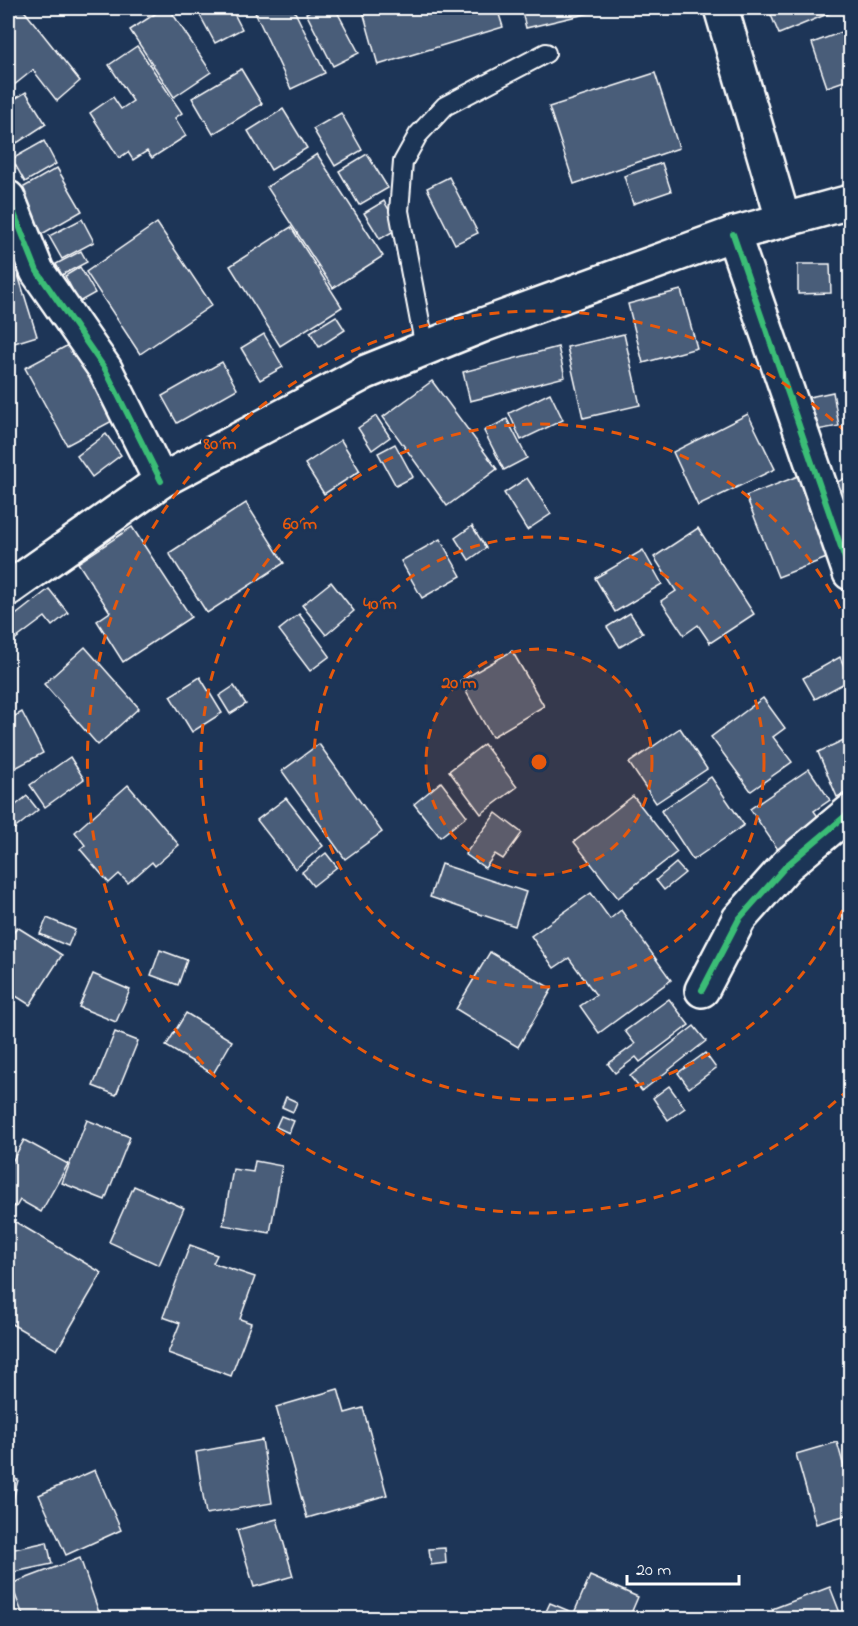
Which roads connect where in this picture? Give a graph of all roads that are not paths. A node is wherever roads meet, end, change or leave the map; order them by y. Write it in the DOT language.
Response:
graph roads {
  1 [pos="721,8"];
  2 [pos="546,54"];
  3 [pos="8,198"];
  4 [pos="850,202"];
  5 [pos="783,219"];
  6 [pos="733,234"];
  7 [pos="425,348"];
  8 [pos="161,481"];
  9 [pos="850,573"];
  10 [pos="8,589"];
  11 [pos="850,812"];
  12 [pos="702,990"];
  1 -- 5 [label="street"];
  2 -- 7 [label="lane"];
  3 -- 8 [label="street"];
  4 -- 5 [label="street"];
  5 -- 6 [label="street"];
  6 -- 7 [label="street"];
  6 -- 9 [label="street"];
  7 -- 8 [label="street"];
  8 -- 10 [label="street"];
  11 -- 12 [label="street"];
}
